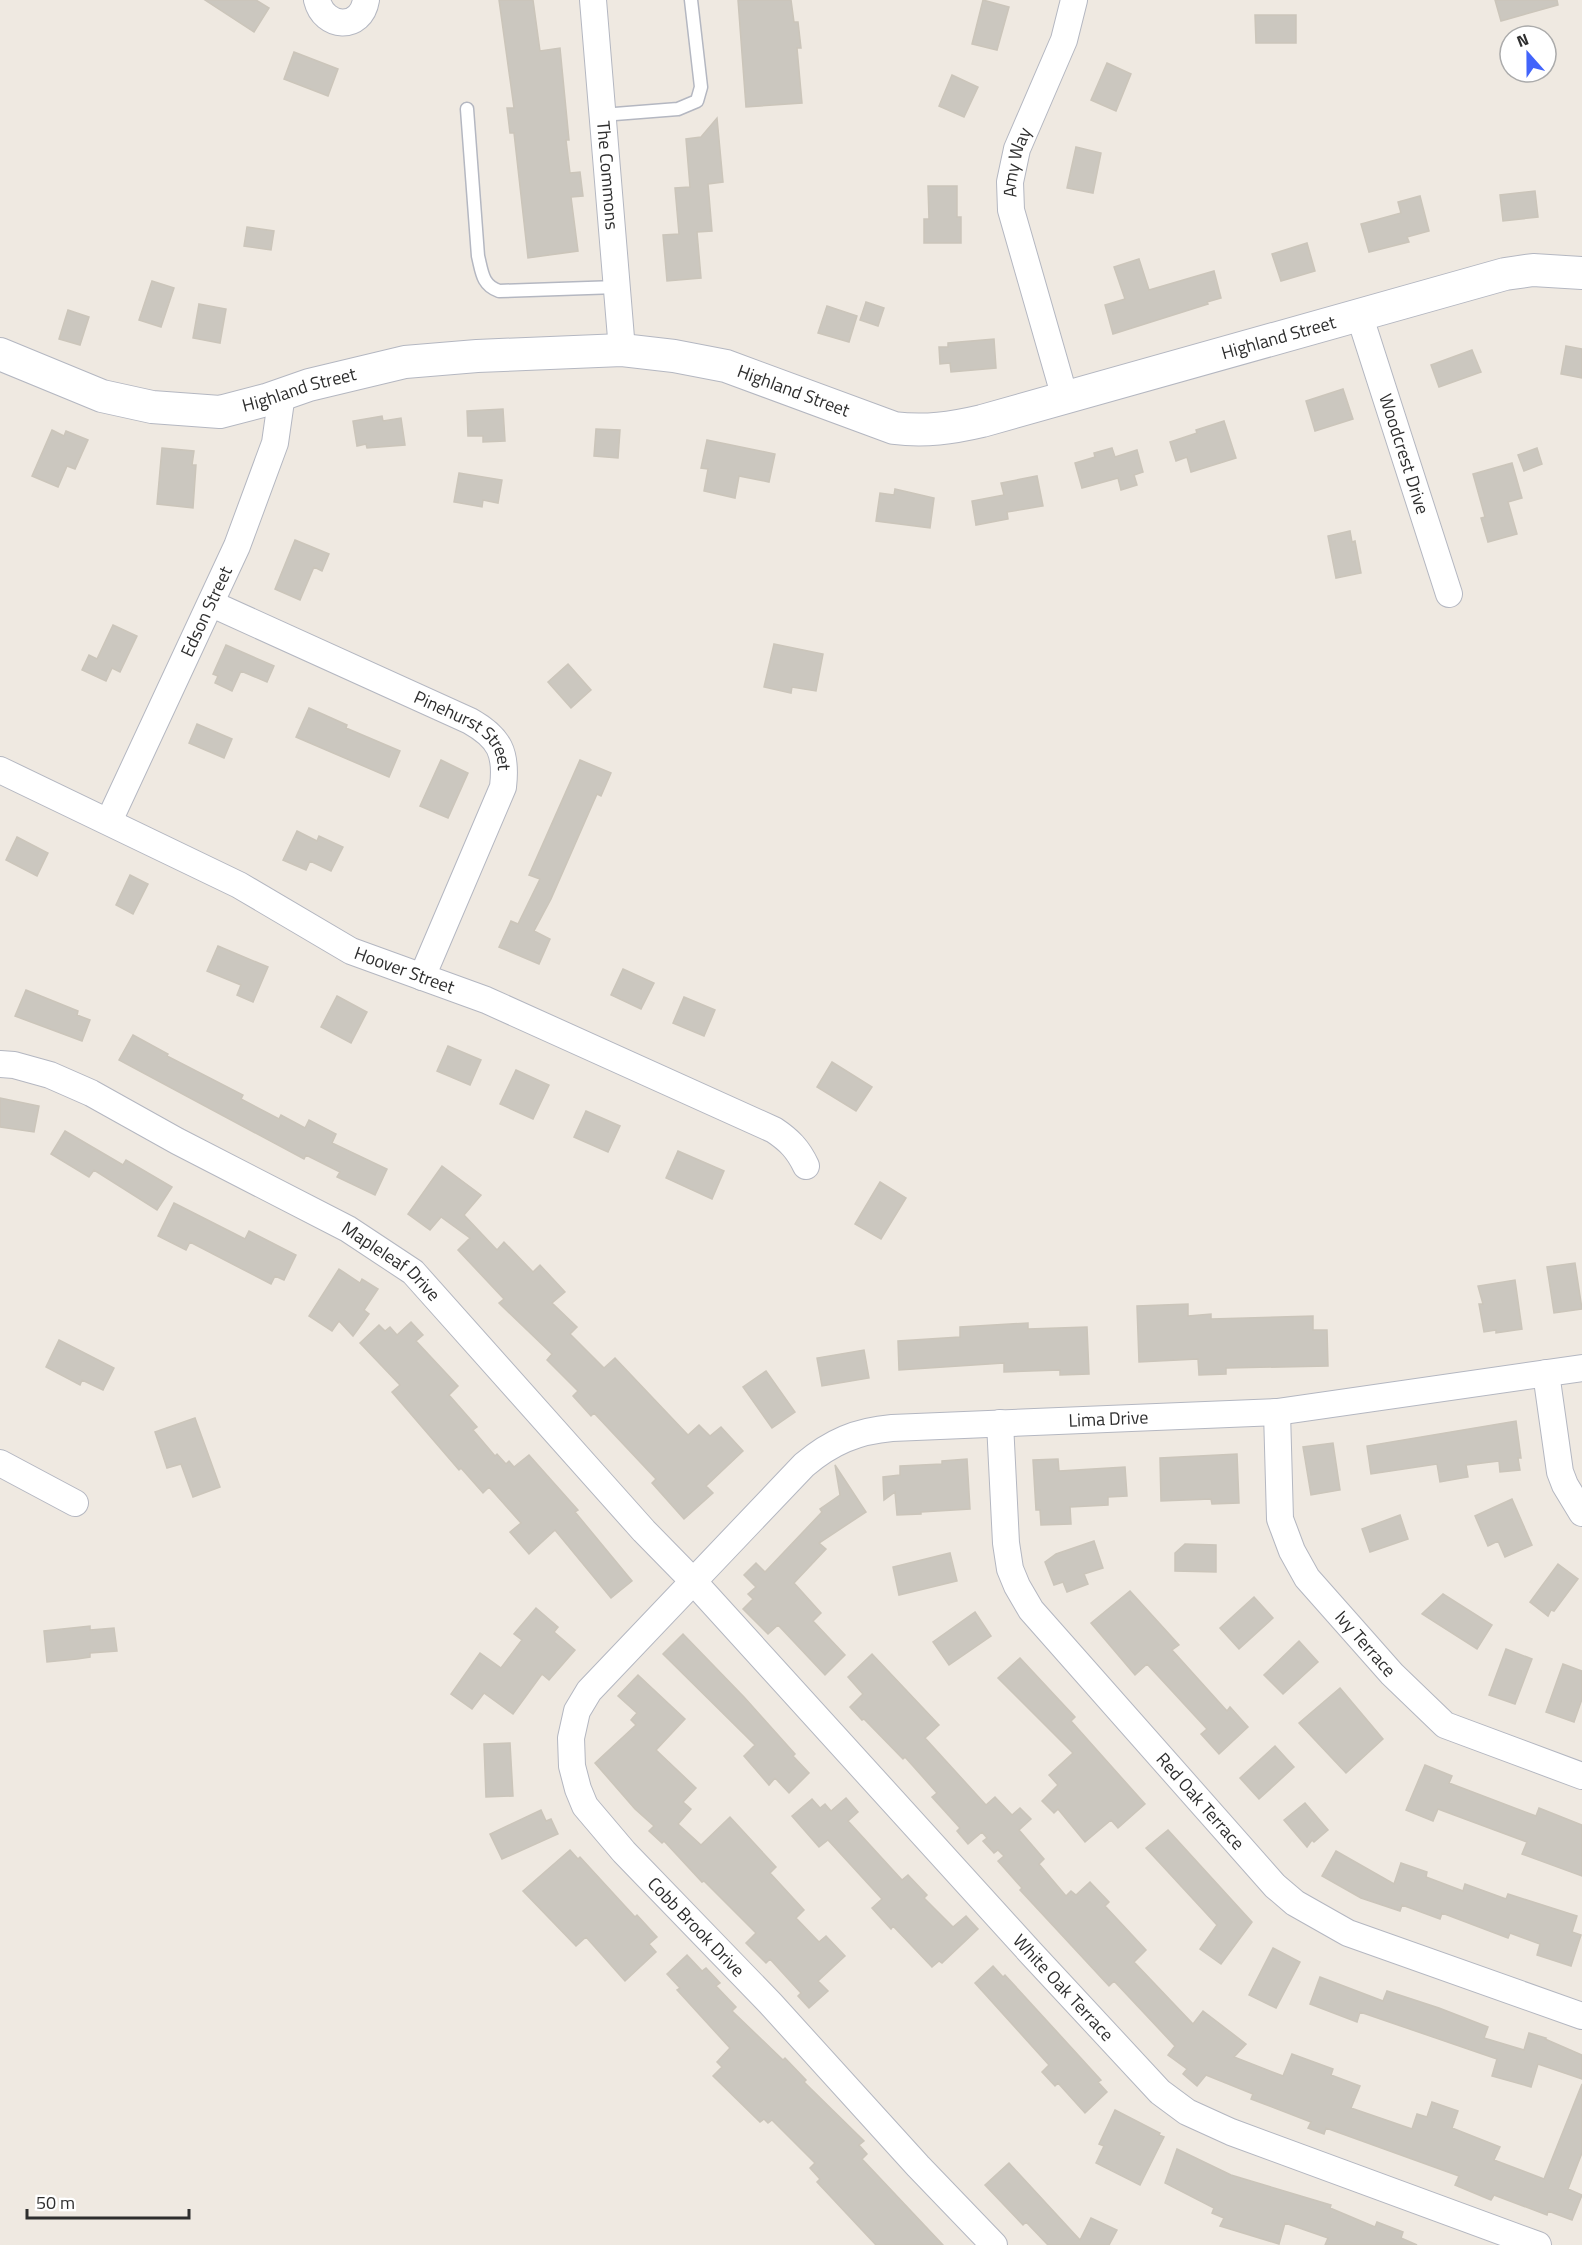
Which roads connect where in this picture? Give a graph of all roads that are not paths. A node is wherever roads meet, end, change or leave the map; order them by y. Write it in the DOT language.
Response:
graph roads {
  1 [pos="316,0"];
  2 [pos="366,0"];
  3 [pos="593,0"];
  4 [pos="691,0"];
  5 [pos="1074,0"];
  6 [pos="467,109"];
  7 [pos="602,115"];
  8 [pos="1582,273"];
  9 [pos="617,287"];
  10 [pos="1359,314"];
  11 [pos="622,350"];
  12 [pos="0,354"];
  13 [pos="282,394"];
  14 [pos="1065,398"];
  15 [pos="1449,594"];
  16 [pos="212,604"];
  17 [pos="0,770"];
  18 [pos="110,821"];
  19 [pos="422,977"];
  20 [pos="0,1064"];
  21 [pos="806,1166"];
  22 [pos="1582,1368"];
  23 [pos="1546,1374"];
  24 [pos="1277,1412"];
  25 [pos="1000,1423"];
  26 [pos="0,1463"];
  27 [pos="75,1503"];
  28 [pos="1582,1513"];
  29 [pos="693,1581"];
  30 [pos="1582,1776"];
  31 [pos="1582,2016"];
  32 [pos="994,2245"];
  33 [pos="1538,2245"];
  1 -- 2 [label="street"];
  3 -- 7 [label="street, The Commons"];
  4 -- 7 [label="lane"];
  5 -- 14 [label="street, Amy Way"];
  6 -- 9 [label="lane"];
  7 -- 9 [label="street, The Commons"];
  8 -- 10 [label="street, Highland Street"];
  9 -- 11 [label="street, The Commons"];
  10 -- 14 [label="street, Highland Street"];
  10 -- 15 [label="street, Woodcrest Drive"];
  11 -- 13 [label="street, Highland Street"];
  11 -- 14 [label="street, Highland Street"];
  12 -- 13 [label="street, Highland Street"];
  13 -- 16 [label="street, Edson Street"];
  16 -- 18 [label="street, Edson Street"];
  16 -- 19 [label="street, Pinehurst Street"];
  17 -- 18 [label="street, Hoover Street"];
  18 -- 19 [label="street, Hoover Street"];
  19 -- 21 [label="street, Hoover Street"];
  20 -- 29 [label="street, Mapleleaf Drive"];
  22 -- 23 [label="street, Lima Drive"];
  23 -- 24 [label="street, Lima Drive"];
  23 -- 28 [label="street"];
  24 -- 25 [label="street, Lima Drive"];
  24 -- 30 [label="street, Ivy Terrace"];
  25 -- 29 [label="street, Lima Drive"];
  25 -- 31 [label="street, Red Oak Terrace"];
  26 -- 27 [label="street"];
  29 -- 32 [label="street, Cobb Brook Drive"];
  29 -- 33 [label="street, White Oak Terrace"];
}
